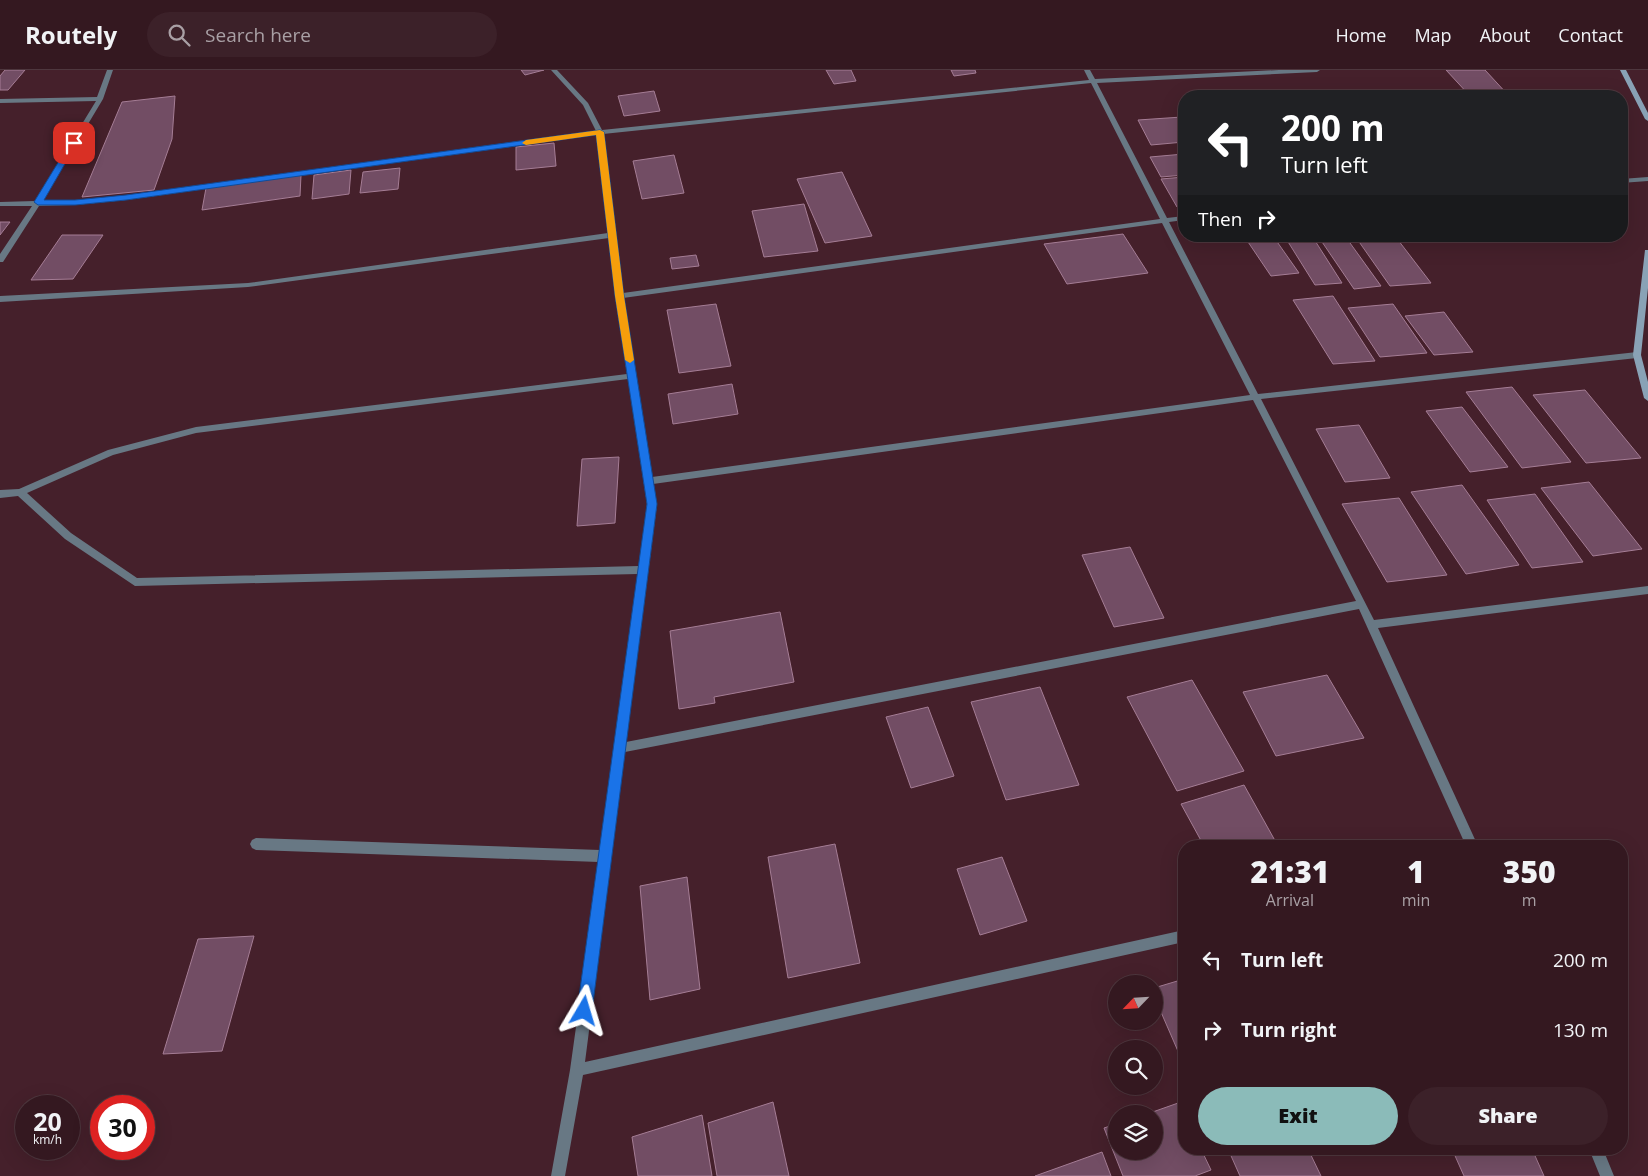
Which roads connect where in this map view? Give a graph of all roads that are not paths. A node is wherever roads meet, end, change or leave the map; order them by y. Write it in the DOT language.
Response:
graph roads {
  1 [pos="110,70"];
  2 [pos="554,70"];
  3 [pos="1087,70"];
  4 [pos="1317,70"];
  5 [pos="1623,70"];
  6 [pos="1093,81"];
  7 [pos="100,99"];
  8 [pos="0,101"];
  9 [pos="1648,119"];
  10 [pos="600,132"];
  11 [pos="1648,179"];
  12 [pos="1628,180"];
  13 [pos="38,202"];
  14 [pos="0,204"];
  15 [pos="1178,219"];
  16 [pos="1164,220"];
  17 [pos="612,235"];
  18 [pos="1648,252"];
  19 [pos="0,260"];
  20 [pos="620,296"];
  21 [pos="0,299"];
  22 [pos="1637,355"];
  23 [pos="632,376"];
  24 [pos="1255,397"];
  25 [pos="1648,398"];
  26 [pos="648,481"];
  27 [pos="20,492"];
  28 [pos="0,494"];
  29 [pos="643,570"];
  30 [pos="1648,590"];
  31 [pos="1362,604"];
  32 [pos="1373,624"];
  33 [pos="619,748"];
  34 [pos="1469,840"];
  35 [pos="256,844"];
  36 [pos="605,856"];
  37 [pos="1178,937"];
  38 [pos="577,1070"];
  39 [pos="1598,1155"];
  40 [pos="558,1176"];
  41 [pos="1606,1176"];
  1 -- 7 [label="street"];
  2 -- 10 [label="street"];
  3 -- 6 [label="street"];
  4 -- 6 [label="street"];
  5 -- 9 [label="street"];
  6 -- 10 [label="street"];
  6 -- 16 [label="street"];
  7 -- 8 [label="street"];
  7 -- 13 [label="street"];
  10 -- 13 [label="street"];
  10 -- 17 [label="street"];
  11 -- 12 [label="street"];
  13 -- 14 [label="street"];
  13 -- 19 [label="street"];
  15 -- 16 [label="street"];
  16 -- 20 [label="street"];
  16 -- 24 [label="street"];
  17 -- 20 [label="street"];
  17 -- 21 [label="street"];
  18 -- 22 [label="street"];
  20 -- 23 [label="street"];
  22 -- 24 [label="street"];
  22 -- 25 [label="street"];
  23 -- 26 [label="street"];
  23 -- 27 [label="street"];
  24 -- 26 [label="street"];
  24 -- 31 [label="street"];
  26 -- 29 [label="street"];
  27 -- 28 [label="street"];
  27 -- 29 [label="street"];
  29 -- 33 [label="street"];
  30 -- 32 [label="street"];
  31 -- 32 [label="street"];
  31 -- 33 [label="street"];
  32 -- 34 [label="street"];
  33 -- 36 [label="street"];
  35 -- 36 [label="street"];
  36 -- 38 [label="street"];
  37 -- 38 [label="street"];
  38 -- 40 [label="street"];
  39 -- 41 [label="street"];
}
